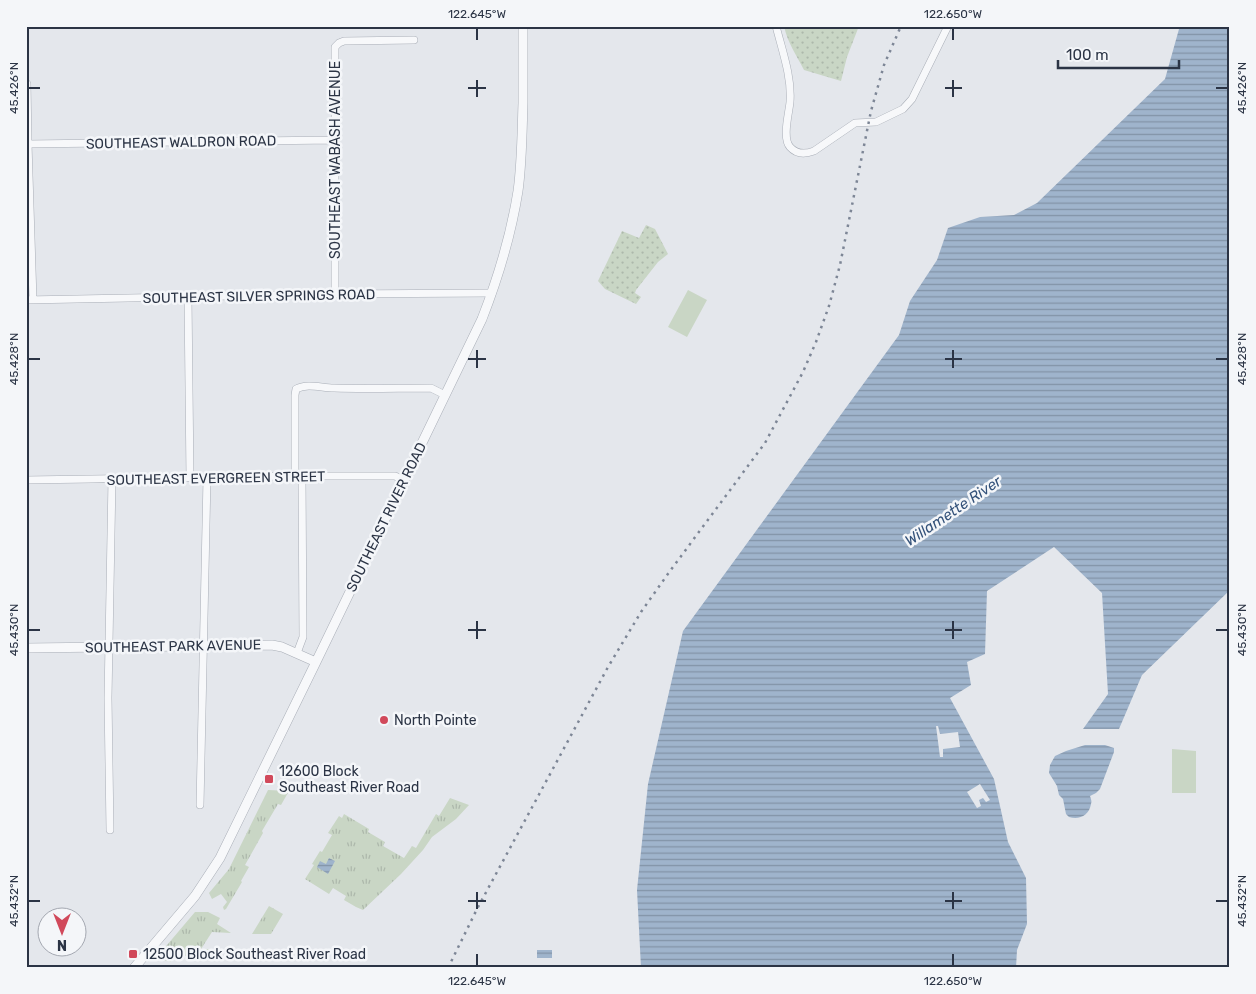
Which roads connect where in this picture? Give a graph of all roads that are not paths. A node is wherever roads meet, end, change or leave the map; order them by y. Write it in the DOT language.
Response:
graph roads {
  1 [pos="523,26"];
  2 [pos="776,26"];
  3 [pos="948,26"];
  4 [pos="414,40"];
  5 [pos="27,84"];
  6 [pos="334,140"];
  7 [pos="28,144"];
  8 [pos="492,293"];
  9 [pos="335,294"];
  10 [pos="188,298"];
  11 [pos="30,300"];
  12 [pos="445,395"];
  13 [pos="299,476"];
  14 [pos="190,478"];
  15 [pos="207,478"];
  16 [pos="112,479"];
  17 [pos="26,480"];
  18 [pos="404,480"];
  19 [pos="204,646"];
  20 [pos="108,647"];
  21 [pos="26,648"];
  22 [pos="297,653"];
  23 [pos="316,662"];
  24 [pos="200,805"];
  25 [pos="110,830"];
  26 [pos="134,968"];
  1 -- 8 [label="street, SOUTHEAST RIVER ROAD"];
  2 -- 3 [label="street"];
  4 -- 6 [label="street, SOUTHEAST WABASH AVENUE"];
  5 -- 7 [label="street"];
  6 -- 7 [label="street, SOUTHEAST WALDRON ROAD"];
  6 -- 9 [label="street, SOUTHEAST WABASH AVENUE"];
  7 -- 11 [label="street"];
  8 -- 9 [label="street, SOUTHEAST SILVER SPRINGS ROAD"];
  8 -- 12 [label="street, SOUTHEAST RIVER ROAD"];
  9 -- 10 [label="street, SOUTHEAST SILVER SPRINGS ROAD"];
  10 -- 11 [label="street, SOUTHEAST SILVER SPRINGS ROAD"];
  10 -- 14 [label="street"];
  12 -- 13 [label="street"];
  12 -- 18 [label="street, SOUTHEAST RIVER ROAD"];
  13 -- 15 [label="street, SOUTHEAST EVERGREEN STREET"];
  13 -- 18 [label="street, SOUTHEAST EVERGREEN STREET"];
  13 -- 22 [label="street"];
  14 -- 15 [label="street, SOUTHEAST EVERGREEN STREET"];
  14 -- 16 [label="street, SOUTHEAST EVERGREEN STREET"];
  15 -- 19 [label="street"];
  16 -- 17 [label="street, SOUTHEAST EVERGREEN STREET"];
  16 -- 20 [label="street"];
  18 -- 23 [label="street, SOUTHEAST RIVER ROAD"];
  19 -- 20 [label="street, SOUTHEAST PARK AVENUE"];
  19 -- 22 [label="street, SOUTHEAST PARK AVENUE"];
  19 -- 24 [label="street"];
  20 -- 21 [label="street, SOUTHEAST PARK AVENUE"];
  20 -- 25 [label="street"];
  22 -- 23 [label="street, SOUTHEAST PARK AVENUE"];
  23 -- 26 [label="street, SOUTHEAST RIVER ROAD"];
}
